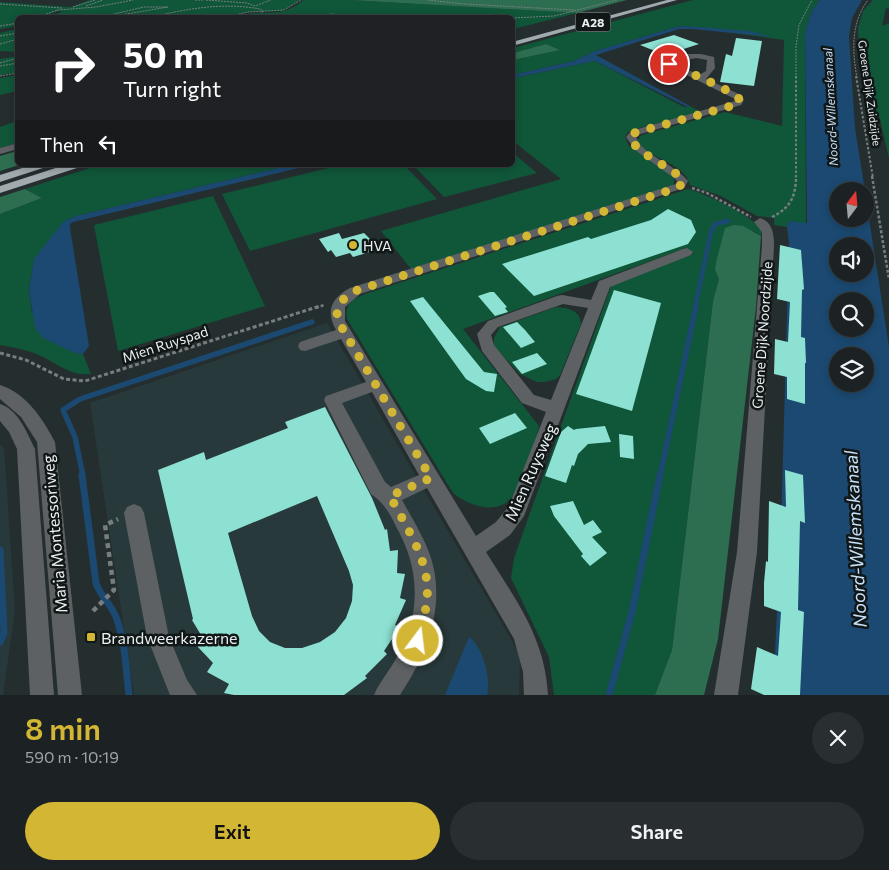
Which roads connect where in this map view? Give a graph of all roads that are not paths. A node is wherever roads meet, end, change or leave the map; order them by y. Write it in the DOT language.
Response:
graph roads {
  1 [pos="649,0"];
  2 [pos="674,0"];
  3 [pos="515,35"];
  4 [pos="515,43"];
  5 [pos="700,78"];
  6 [pos="15,147"];
  7 [pos="0,151"];
  8 [pos="36,167"];
  9 [pos="70,167"];
  10 [pos="0,178"];
  11 [pos="0,190"];
  12 [pos="760,222"];
  13 [pos="687,252"];
  14 [pos="596,305"];
  15 [pos="345,332"];
  16 [pos="305,346"];
  17 [pos="377,384"];
  18 [pos="0,391"];
  19 [pos="557,409"];
  20 [pos="0,410"];
  21 [pos="431,478"];
  22 [pos="390,496"];
  23 [pos="134,513"];
  24 [pos="473,548"];
  25 [pos="42,695"];
  26 [pos="70,695"];
  27 [pos="185,695"];
  28 [pos="386,695"];
  29 [pos="536,695"];
  30 [pos="726,695"];
  1 -- 3 [label="highway, A28"];
  2 -- 4 [label="highway, A28"];
  5 -- 15 [label="street"];
  6 -- 7 [label="street"];
  8 -- 10 [label="highway"];
  9 -- 11 [label="highway"];
  12 -- 30 [label="street, Groene Dijk Noordzijde"];
  13 -- 14 [label="street, Mien Ruysweg"];
  14 -- 19 [label="street, Mien Ruysweg"];
  14 -- 19 [label="street, Mien Ruysweg"];
  15 -- 16 [label="street"];
  15 -- 17 [label="street"];
  17 -- 21 [label="street"];
  17 -- 22 [label="street"];
  18 -- 26 [label="street, Maria Montessoriweg"];
  19 -- 24 [label="street, Mien Ruysweg"];
  20 -- 25 [label="street, Maria Montessoriweg"];
  21 -- 22 [label="street"];
  21 -- 24 [label="street"];
  22 -- 28 [label="street"];
  23 -- 27 [label="street"];
  24 -- 29 [label="street"];
}
